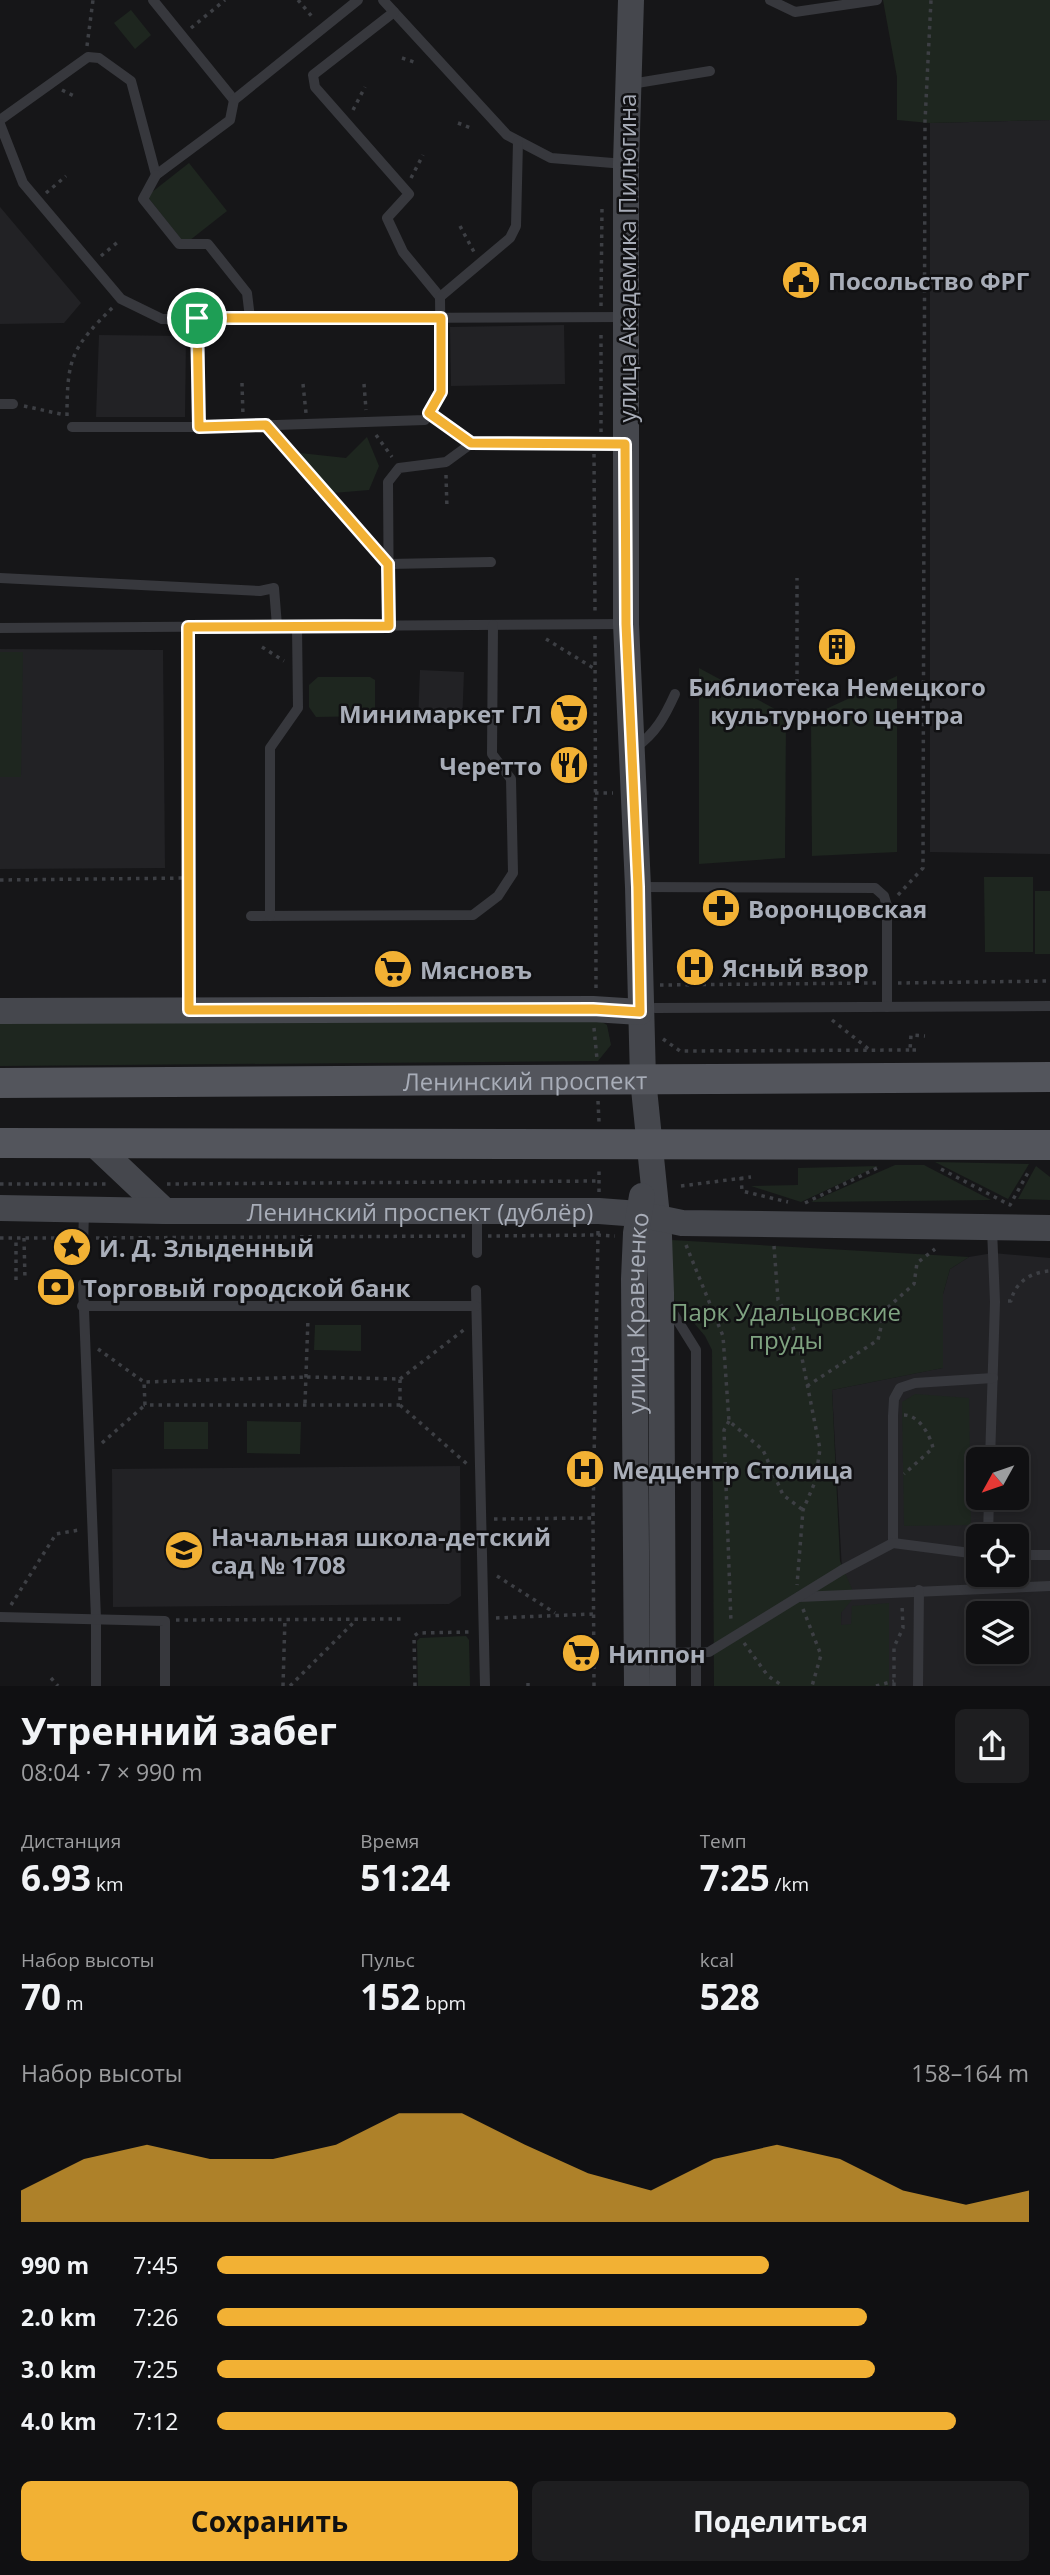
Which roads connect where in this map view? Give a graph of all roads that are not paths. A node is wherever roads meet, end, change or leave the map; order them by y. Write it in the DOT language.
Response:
graph roads {
  1 [pos="153,0"];
  2 [pos="358,0"];
  3 [pos="383,0"];
  4 [pos="632,0"];
  5 [pos="769,0"];
  6 [pos="877,0"];
  7 [pos="394,12"];
  8 [pos="710,71"];
  9 [pos="626,85"];
  10 [pos="234,100"];
  11 [pos="0,122"];
  12 [pos="518,141"];
  13 [pos="626,164"];
  14 [pos="156,175"];
  15 [pos="440,297"];
  16 [pos="613,317"];
  17 [pos="250,318"];
  18 [pos="441,318"];
  19 [pos="0,404"];
  20 [pos="13,404"];
  21 [pos="72,427"];
  22 [pos="613,444"];
  23 [pos="491,562"];
  24 [pos="388,564"];
  25 [pos="0,578"];
  26 [pos="626,624"];
  27 [pos="493,625"];
  28 [pos="277,626"];
  29 [pos="297,626"];
  30 [pos="389,626"];
  31 [pos="0,628"];
  32 [pos="676,694"];
  33 [pos="632,750"];
  34 [pos="638,887"];
  35 [pos="251,916"];
  36 [pos="270,916"];
  37 [pos="1050,1006"];
  38 [pos="887,1007"];
  39 [pos="647,1010"];
  40 [pos="0,1011"];
  41 [pos="1050,1077"];
  42 [pos="643,1079"];
  43 [pos="0,1083"];
  44 [pos="92,1142"];
  45 [pos="0,1143"];
  46 [pos="650,1146"];
  47 [pos="1043,1152"];
  48 [pos="0,1208"];
  49 [pos="84,1208"];
  50 [pos="477,1210"];
  51 [pos="165,1211"];
  52 [pos="648,1216"];
  53 [pos="1050,1228"];
  54 [pos="993,1241"];
  55 [pos="83,1247"];
  56 [pos="477,1253"];
  57 [pos="83,1284"];
  58 [pos="476,1290"];
  59 [pos="661,1293"];
  60 [pos="82,1306"];
  61 [pos="476,1306"];
  62 [pos="993,1378"];
  63 [pos="990,1447"];
  64 [pos="893,1543"];
  65 [pos="966,1552"];
  66 [pos="1029,1555"];
  67 [pos="1050,1555"];
  68 [pos="1050,1586"];
  69 [pos="919,1590"];
  70 [pos="799,1597"];
  71 [pos="1,1617"];
  72 [pos="96,1619"];
  73 [pos="695,1652"];
  74 [pos="663,1653"];
  75 [pos="96,1686"];
  76 [pos="165,1686"];
  77 [pos="485,1686"];
  78 [pos="636,1686"];
  79 [pos="663,1686"];
  80 [pos="696,1686"];
  81 [pos="918,1686"];
  1 -- 10 [label="lane"];
  2 -- 10 [label="lane"];
  3 -- 7 [label="lane"];
  4 -- 9 [label="street, улица Академика Пилюгина"];
  5 -- 6 [label="lane"];
  7 -- 12 [label="lane"];
  7 -- 15 [label="lane"];
  8 -- 9 [label="lane"];
  9 -- 13 [label="street, улица Академика Пилюгина"];
  10 -- 14 [label="lane"];
  11 -- 14 [label="lane"];
  11 -- 17 [label="lane"];
  12 -- 13 [label="lane"];
  12 -- 15 [label="lane"];
  13 -- 16 [label="street, улица Академика Пилюгина"];
  14 -- 17 [label="lane"];
  15 -- 18 [label="lane"];
  16 -- 18 [label="lane"];
  16 -- 22 [label="street, улица Академика Пилюгина"];
  17 -- 18 [label="lane"];
  18 -- 21 [label="lane"];
  19 -- 20 [label="lane"];
  22 -- 24 [label="lane"];
  22 -- 26 [label="street, улица Академика Пилюгина"];
  23 -- 24 [label="lane"];
  24 -- 30 [label="lane"];
  25 -- 28 [label="lane"];
  26 -- 27 [label="lane"];
  26 -- 33 [label="street, улица Академика Пилюгина"];
  27 -- 30 [label="lane"];
  27 -- 36 [label="lane"];
  28 -- 29 [label="lane"];
  28 -- 31 [label="lane"];
  29 -- 30 [label="lane"];
  29 -- 36 [label="lane"];
  32 -- 33 [label="lane"];
  33 -- 34 [label="street, улица Академика Пилюгина"];
  34 -- 38 [label="lane"];
  34 -- 39 [label="street, улица Академика Пилюгина"];
  35 -- 36 [label="lane"];
  37 -- 38 [label="lane"];
  38 -- 39 [label="lane"];
  39 -- 40 [label="street"];
  39 -- 42 [label="street, улица Академика Пилюгина"];
  41 -- 42 [label="main road, Ленинский проспект"];
  42 -- 43 [label="main road, Ленинский проспект"];
  42 -- 46 [label="street, улица Академика Пилюгина"];
  44 -- 45 [label="main road"];
  44 -- 46 [label="main road"];
  44 -- 51 [label="street"];
  46 -- 47 [label="main road"];
  46 -- 52 [label="street, улица Кравченко"];
  48 -- 49 [label="street, Ленинский проспект (дублёр)"];
  49 -- 51 [label="street, Ленинский проспект (дублёр)"];
  49 -- 55 [label="lane"];
  50 -- 51 [label="street, Ленинский проспект (дублёр)"];
  50 -- 52 [label="street, Ленинский проспект (дублёр)"];
  50 -- 56 [label="lane"];
  52 -- 54 [label="street, Ленинский проспект (дублёр)"];
  52 -- 59 [label="street, улица Кравченко"];
  52 -- 78 [label="street, улица Кравченко"];
  53 -- 54 [label="street, Ленинский проспект (дублёр)"];
  54 -- 62 [label="lane"];
  57 -- 60 [label="lane"];
  58 -- 61 [label="lane"];
  59 -- 73 [label="lane"];
  59 -- 74 [label="street, улица Кравченко"];
  60 -- 61 [label="lane"];
  60 -- 72 [label="lane"];
  61 -- 77 [label="lane"];
  62 -- 63 [label="lane"];
  62 -- 64 [label="lane"];
  64 -- 65 [label="lane"];
  64 -- 70 [label="lane"];
  66 -- 67 [label="lane"];
  68 -- 69 [label="lane"];
  69 -- 70 [label="lane"];
  69 -- 81 [label="lane"];
  70 -- 73 [label="lane"];
  71 -- 72 [label="lane"];
  72 -- 75 [label="lane"];
  72 -- 76 [label="lane"];
  73 -- 74 [label="lane"];
  73 -- 80 [label="lane"];
  74 -- 79 [label="street, улица Кравченко"];
}
